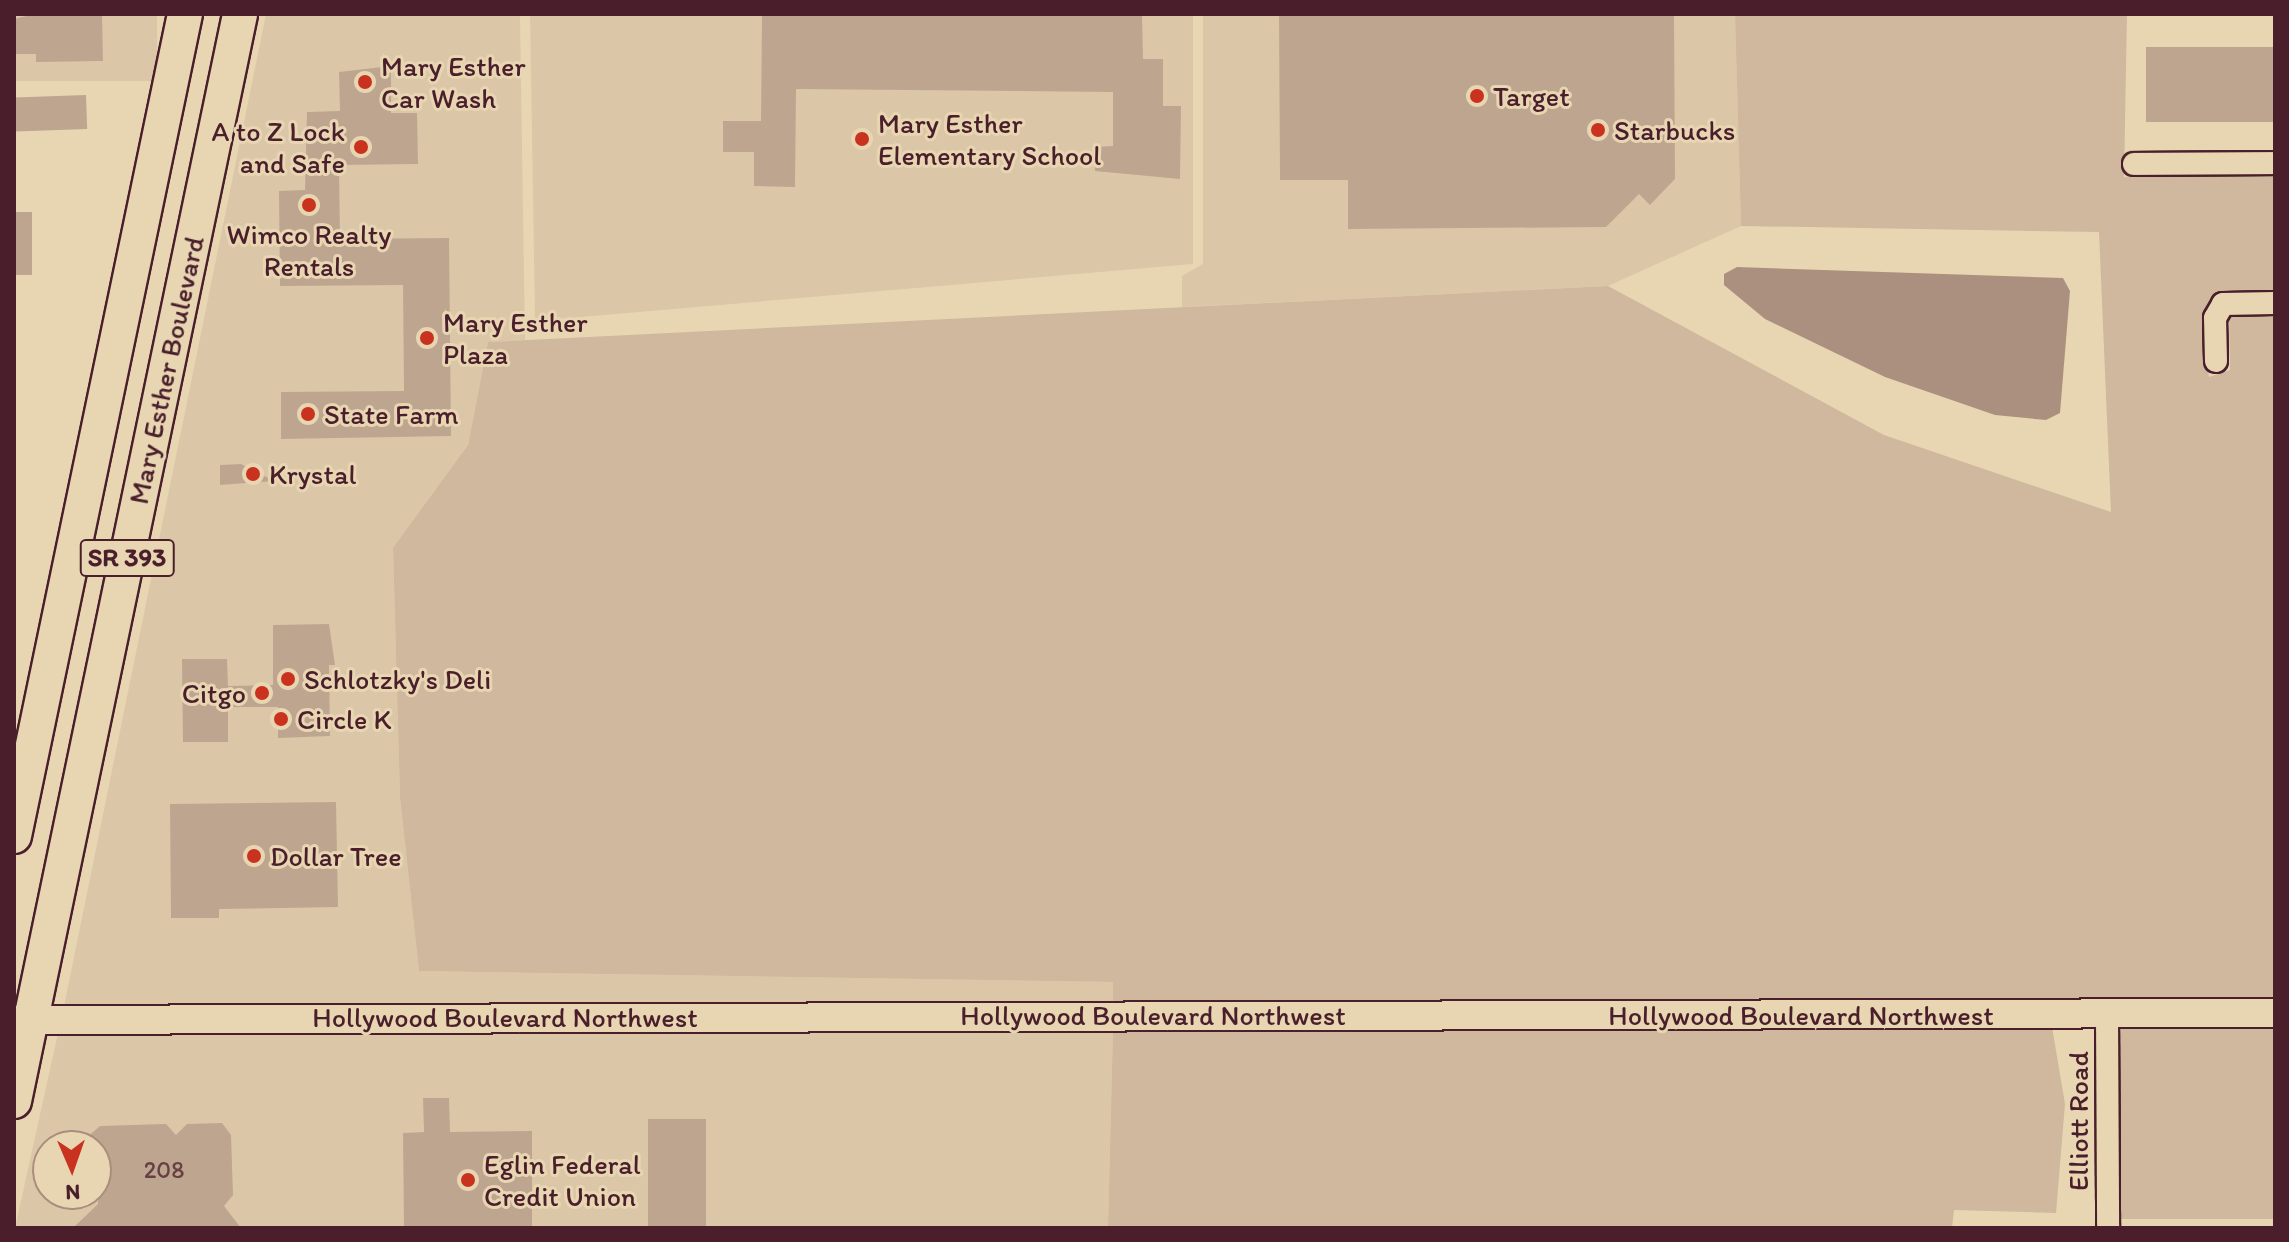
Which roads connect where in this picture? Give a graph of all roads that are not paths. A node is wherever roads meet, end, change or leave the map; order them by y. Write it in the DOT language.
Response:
graph roads {
  1 [pos="185,14"];
  2 [pos="240,14"];
  3 [pos="2275,163"];
  4 [pos="2134,164"];
  5 [pos="2275,303"];
  6 [pos="2216,361"];
  7 [pos="14,836"];
  8 [pos="2275,1013"];
  9 [pos="2107,1014"];
  10 [pos="22,1020"];
  11 [pos="14,1101"];
  12 [pos="2108,1228"];
  1 -- 7 [label="main road, Mary Esther Boulevard / SR 393"];
  2 -- 10 [label="main road, Mary Esther Boulevard / SR 393"];
  3 -- 4 [label="street"];
  5 -- 6 [label="street"];
  8 -- 9 [label="street, Hollywood Boulevard Northwest"];
  9 -- 10 [label="street, Hollywood Boulevard Northwest"];
  9 -- 12 [label="street, Elliott Road"];
  10 -- 11 [label="main road, Mary Esther Boulevard / SR 393"];
}
